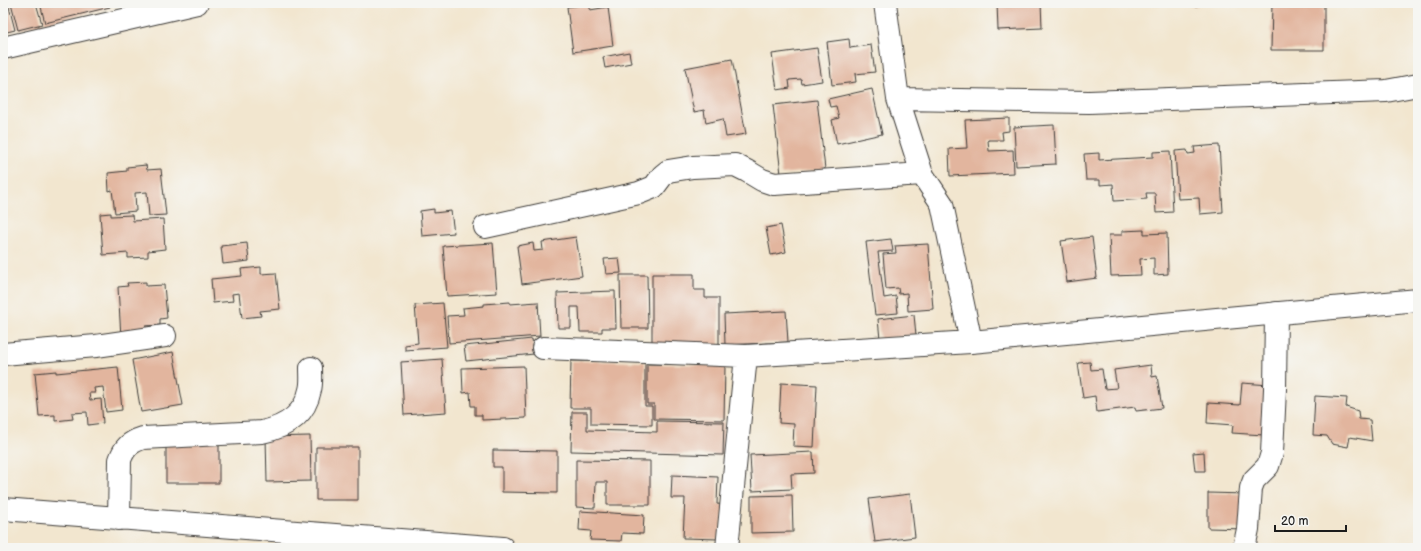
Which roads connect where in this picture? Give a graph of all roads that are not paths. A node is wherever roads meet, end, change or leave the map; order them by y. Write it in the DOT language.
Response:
graph roads {
  1 [pos="197,3"];
  2 [pos="885,3"];
  3 [pos="3,48"];
  4 [pos="1418,86"];
  5 [pos="898,99"];
  6 [pos="922,174"];
  7 [pos="485,227"];
  8 [pos="1418,300"];
  9 [pos="1276,313"];
  10 [pos="165,336"];
  11 [pos="971,342"];
  12 [pos="542,348"];
  13 [pos="3,354"];
  14 [pos="746,356"];
  15 [pos="311,368"];
  16 [pos="3,510"];
  17 [pos="119,519"];
  18 [pos="503,548"];
  19 [pos="727,548"];
  20 [pos="1244,548"];
  1 -- 3 [label="street"];
  2 -- 5 [label="street"];
  4 -- 5 [label="street"];
  5 -- 6 [label="street"];
  6 -- 7 [label="street"];
  6 -- 11 [label="street"];
  8 -- 9 [label="street"];
  9 -- 11 [label="street"];
  9 -- 20 [label="street"];
  10 -- 13 [label="street"];
  11 -- 14 [label="street"];
  12 -- 14 [label="street"];
  14 -- 19 [label="street"];
  15 -- 17 [label="street"];
  16 -- 17 [label="street"];
  17 -- 18 [label="street"];
}
